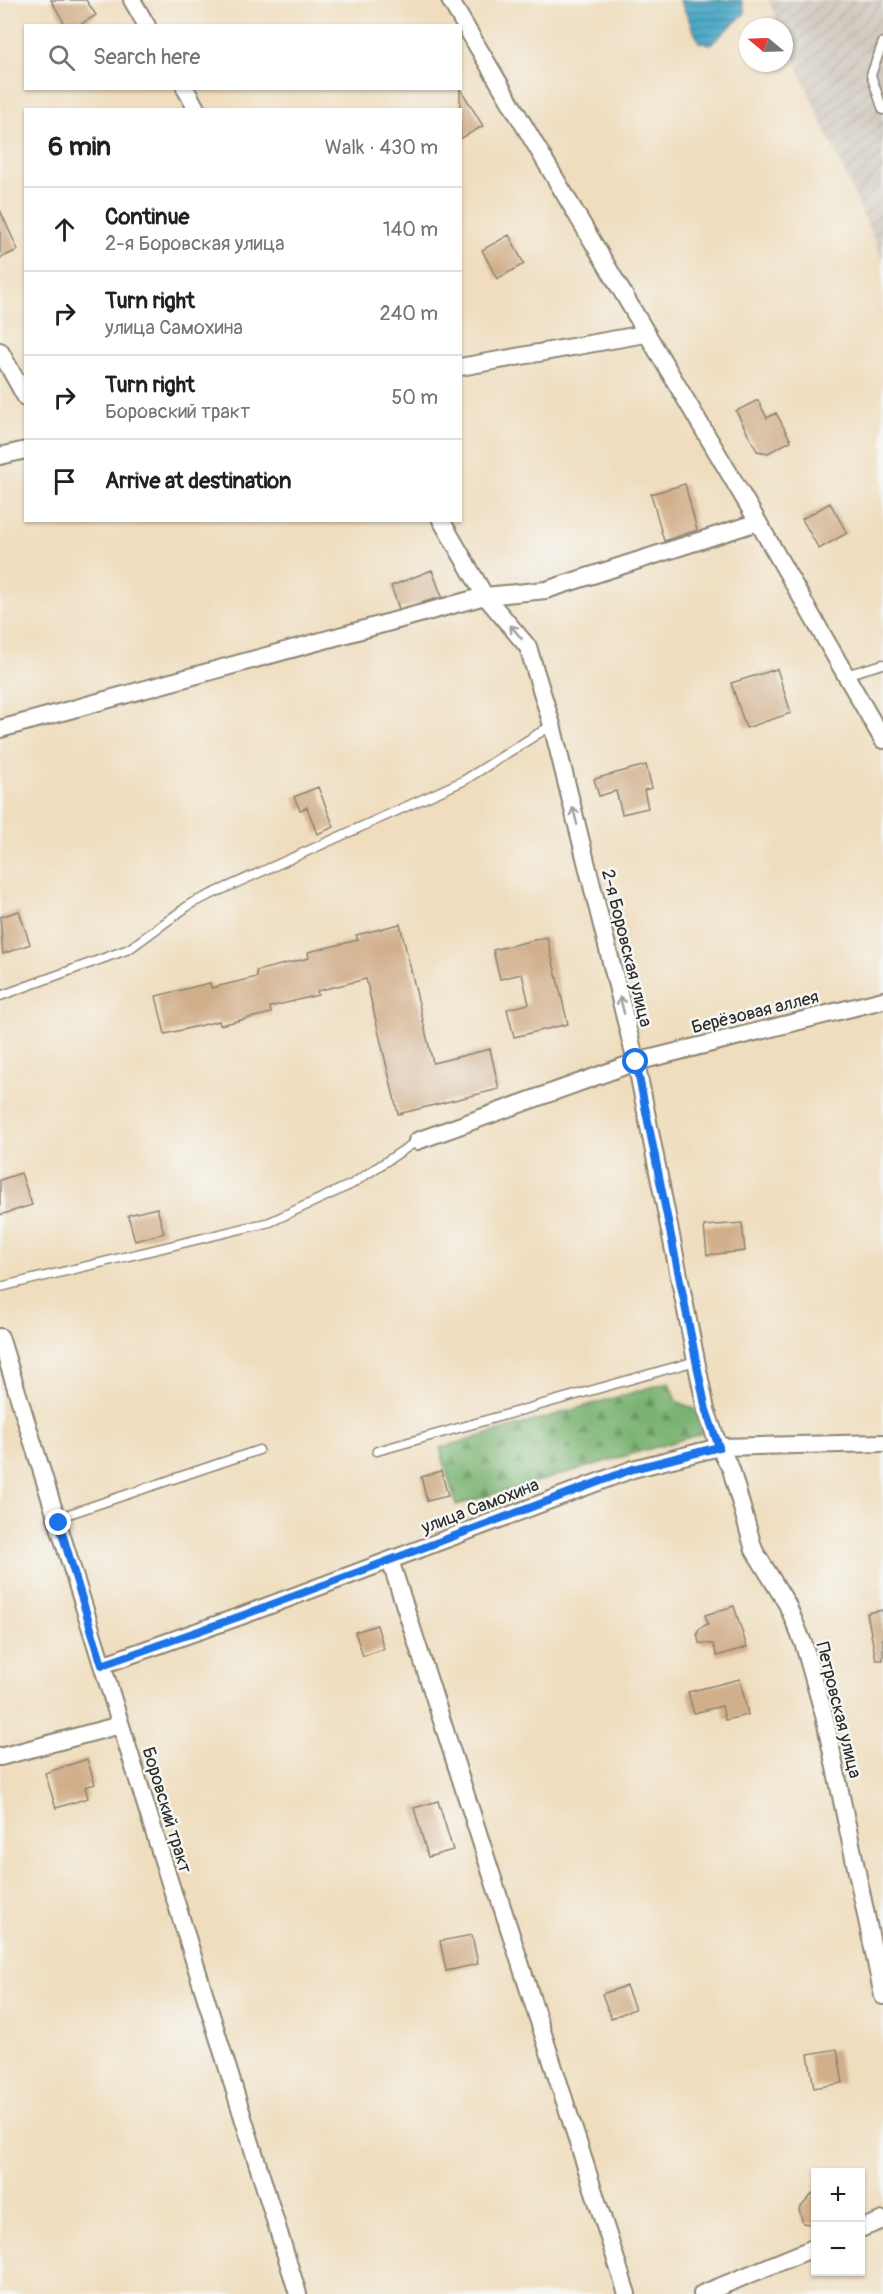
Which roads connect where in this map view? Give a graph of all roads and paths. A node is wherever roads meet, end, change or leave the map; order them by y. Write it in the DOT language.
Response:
graph roads {
  1 [pos="132,0"];
  2 [pos="450,0"];
  3 [pos="146,24"];
  4 [pos="883,42"];
  5 [pos="186,90"];
  6 [pos="196,108"];
  7 [pos="883,110"];
  8 [pos="645,334"];
  9 [pos="0,351"];
  10 [pos="462,367"];
  11 [pos="24,394"];
  12 [pos="24,450"];
  13 [pos="0,456"];
  14 [pos="442,522"];
  15 [pos="758,522"];
  16 [pos="485,596"];
  17 [pos="883,664"];
  18 [pos="845,675"];
  19 [pos="552,724"];
  20 [pos="0,729"];
  21 [pos="883,740"];
  22 [pos="0,996"];
  23 [pos="883,1000"];
  24 [pos="636,1062"];
  25 [pos="417,1141"];
  26 [pos="0,1287"];
  27 [pos="0,1337"];
  28 [pos="696,1361"];
  29 [pos="883,1443"];
  30 [pos="719,1447"];
  31 [pos="259,1450"];
  32 [pos="377,1451"];
  33 [pos="57,1518"];
  34 [pos="390,1560"];
  35 [pos="102,1665"];
  36 [pos="120,1725"];
  37 [pos="0,1757"];
  38 [pos="883,1996"];
  39 [pos="883,2220"];
  40 [pos="865,2227"];
  41 [pos="811,2249"];
  42 [pos="298,2294"];
  43 [pos="627,2294"];
  44 [pos="702,2294"];
  1 -- 3 [label="street"];
  2 -- 8 [label="street"];
  4 -- 7 [label="lane"];
  5 -- 6 [label="street"];
  8 -- 10 [label="street"];
  8 -- 15 [label="street"];
  9 -- 11 [label="street"];
  12 -- 13 [label="street"];
  14 -- 16 [label="street, 2-я Боровская улица"];
  15 -- 16 [label="street"];
  15 -- 18 [label="street"];
  19 -- 16 [label="street, 2-я Боровская улица, one-way"];
  16 -- 20 [label="street"];
  17 -- 18 [label="lane"];
  18 -- 21 [label="street"];
  19 -- 22 [label="lane"];
  24 -- 19 [label="street, 2-я Боровская улица, one-way"];
  23 -- 24 [label="street, Берёзовая аллея"];
  24 -- 25 [label="street, Берёзовая аллея"];
  24 -- 28 [label="street, 2-я Боровская улица"];
  25 -- 26 [label="lane"];
  27 -- 33 [label="street, Боровский тракт"];
  28 -- 30 [label="street, 2-я Боровская улица"];
  28 -- 32 [label="lane"];
  29 -- 30 [label="street, улица Самохина"];
  30 -- 34 [label="street, улица Самохина"];
  30 -- 38 [label="street, Петровская улица"];
  31 -- 33 [label="lane"];
  33 -- 35 [label="street, Боровский тракт"];
  34 -- 35 [label="street, улица Самохина"];
  34 -- 43 [label="street"];
  35 -- 36 [label="street, Боровский тракт"];
  36 -- 37 [label="street"];
  36 -- 42 [label="street, Боровский тракт"];
  39 -- 40 [label="street"];
  41 -- 44 [label="street"];
}
